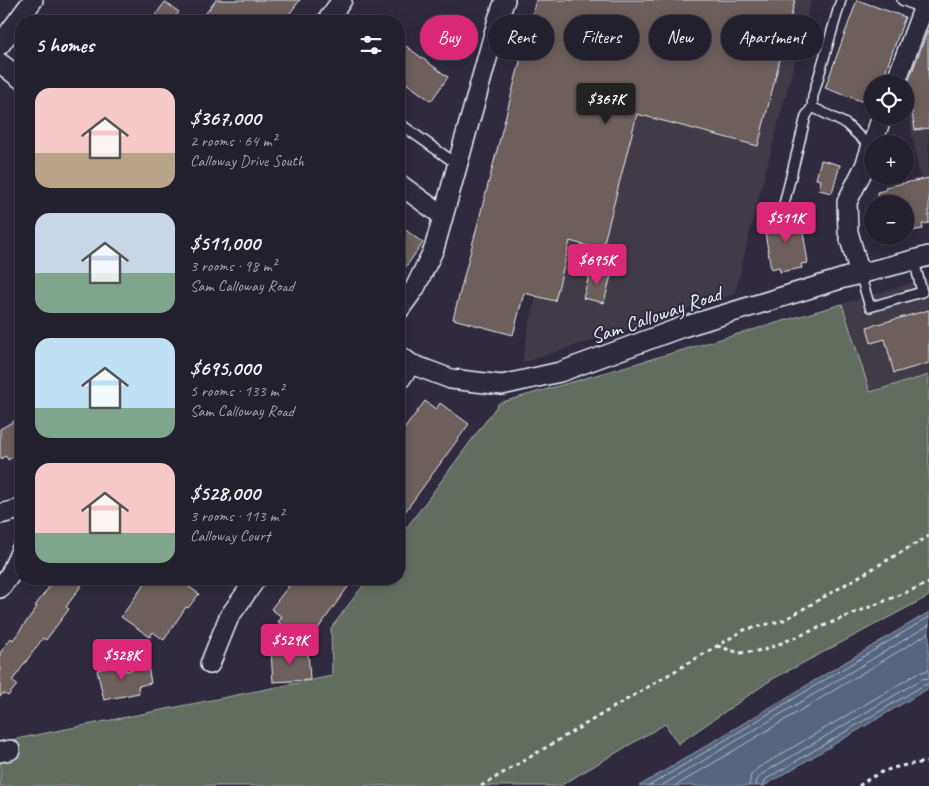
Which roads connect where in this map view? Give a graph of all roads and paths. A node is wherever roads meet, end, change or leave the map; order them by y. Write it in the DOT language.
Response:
graph roads {
  1 [pos="33,0"];
  2 [pos="342,0"];
  3 [pos="505,0"];
  4 [pos="840,0"];
  5 [pos="902,0"];
  6 [pos="923,9"];
  7 [pos="22,15"];
  8 [pos="331,15"];
  9 [pos="15,24"];
  10 [pos="0,44"];
  11 [pos="0,63"];
  12 [pos="15,74"];
  13 [pos="898,75"];
  14 [pos="812,107"];
  15 [pos="405,127"];
  16 [pos="864,141"];
  17 [pos="458,165"];
  18 [pos="864,168"];
  19 [pos="405,188"];
  20 [pos="784,204"];
  21 [pos="443,216"];
  22 [pos="922,258"];
  23 [pos="860,274"];
  24 [pos="405,302"];
  25 [pos="405,359"];
  26 [pos="15,510"];
  27 [pos="0,514"];
  28 [pos="929,536"];
  29 [pos="15,564"];
  30 [pos="929,583"];
  31 [pos="252,585"];
  32 [pos="0,588"];
  33 [pos="717,646"];
  34 [pos="210,664"];
  35 [pos="929,762"];
  36 [pos="481,786"];
  37 [pos="859,786"];
  1 -- 7 [label="street"];
  2 -- 8 [label="street"];
  3 -- 17 [label="street"];
  4 -- 14 [label="lane"];
  5 -- 6 [label="lane"];
  6 -- 13 [label="street"];
  9 -- 10 [label="street"];
  11 -- 12 [label="street"];
  14 -- 16 [label="lane"];
  14 -- 20 [label="lane"];
  15 -- 17 [label="lane"];
  17 -- 21 [label="street"];
  18 -- 23 [label="street"];
  19 -- 21 [label="street"];
  21 -- 24 [label="street"];
  22 -- 23 [label="street, Sam Calloway Road"];
  22 -- 23 [label="lane"];
  23 -- 25 [label="street, Sam Calloway Road"];
  26 -- 27 [label="street"];
  28 -- 33 [label="path"];
  29 -- 32 [label="street"];
  30 -- 33 [label="path"];
  31 -- 34 [label="street"];
  33 -- 36 [label="path"];
  35 -- 37 [label="path"];
}
